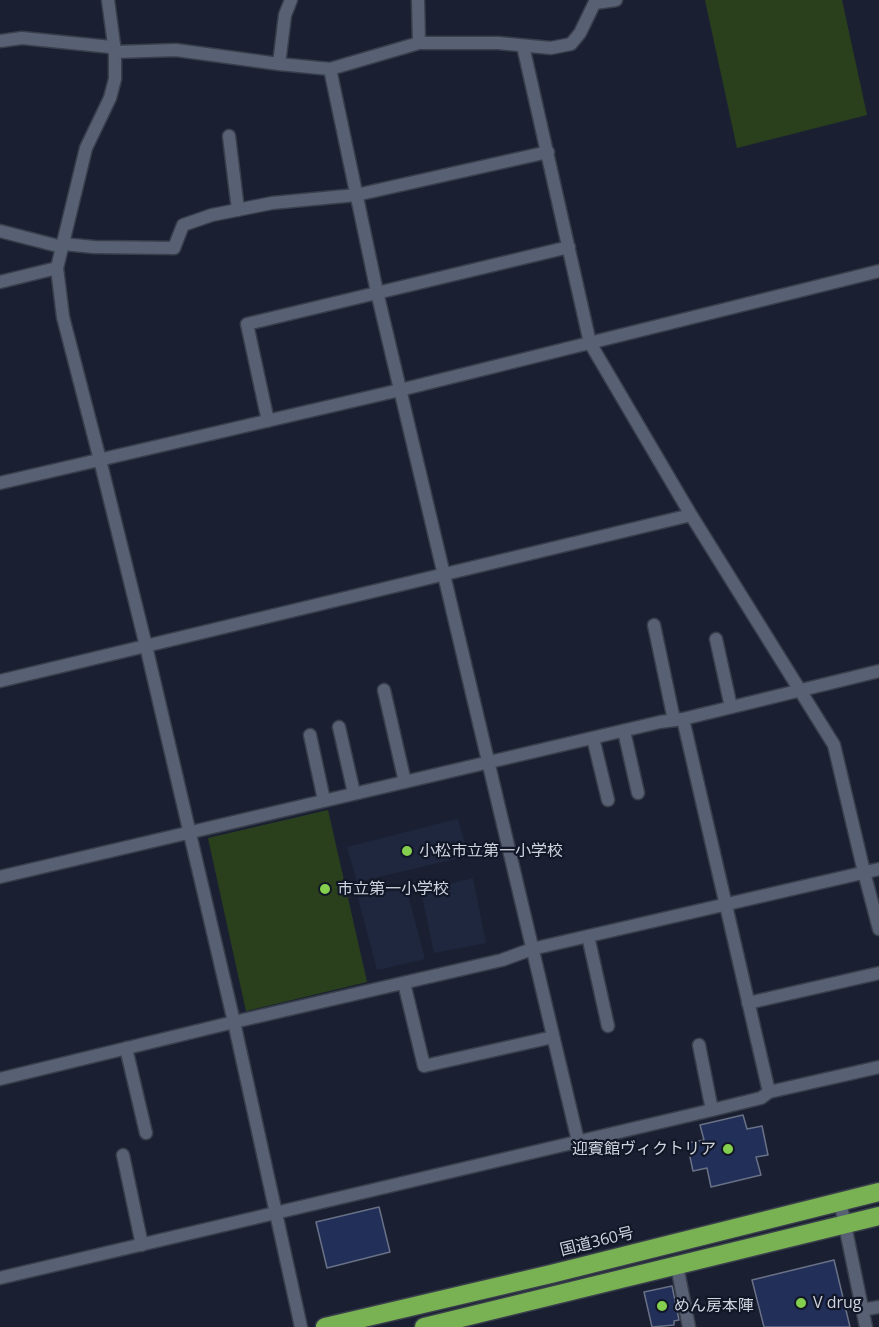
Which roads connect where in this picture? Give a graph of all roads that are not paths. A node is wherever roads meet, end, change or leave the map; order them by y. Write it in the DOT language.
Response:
graph roads {
  1 [pos="108,0"];
  2 [pos="291,0"];
  3 [pos="418,0"];
  4 [pos="616,0"];
  5 [pos="596,2"];
  6 [pos="0,41"];
  7 [pos="419,43"];
  8 [pos="524,46"];
  9 [pos="115,52"];
  10 [pos="279,64"];
  11 [pos="330,69"];
  12 [pos="229,136"];
  13 [pos="548,152"];
  14 [pos="356,195"];
  15 [pos="238,210"];
  16 [pos="0,231"];
  17 [pos="63,246"];
  18 [pos="568,247"];
  19 [pos="57,268"];
  20 [pos="879,271"];
  21 [pos="0,282"];
  22 [pos="377,292"];
  23 [pos="590,343"];
  24 [pos="400,390"];
  25 [pos="268,421"];
  26 [pos="100,460"];
  27 [pos="0,483"];
  28 [pos="691,515"];
  29 [pos="445,575"];
  30 [pos="654,625"];
  31 [pos="716,639"];
  32 [pos="146,646"];
  33 [pos="879,671"];
  34 [pos="0,681"];
  35 [pos="384,690"];
  36 [pos="800,690"];
  37 [pos="731,707"];
  38 [pos="679,719"];
  39 [pos="339,727"];
  40 [pos="624,731"];
  41 [pos="310,735"];
  42 [pos="593,738"];
  43 [pos="488,763"];
  44 [pos="405,782"];
  45 [pos="638,793"];
  46 [pos="354,794"];
  47 [pos="324,800"];
  48 [pos="608,800"];
  49 [pos="189,832"];
  50 [pos="879,869"];
  51 [pos="864,872"];
  52 [pos="0,877"];
  53 [pos="725,905"];
  54 [pos="879,929"];
  55 [pos="588,936"];
  56 [pos="532,949"];
  57 [pos="879,973"];
  58 [pos="404,983"];
  59 [pos="748,1003"];
  60 [pos="234,1022"];
  61 [pos="608,1026"];
  62 [pos="554,1037"];
  63 [pos="699,1045"];
  64 [pos="126,1048"];
  65 [pos="879,1067"];
  66 [pos="0,1079"];
  67 [pos="769,1092"];
  68 [pos="712,1110"];
  69 [pos="146,1133"];
  70 [pos="578,1141"];
  71 [pos="123,1155"];
  72 [pos="879,1192"];
  73 [pos="840,1201"];
  74 [pos="277,1213"];
  75 [pos="879,1216"];
  76 [pos="845,1224"];
  77 [pos="142,1245"];
  78 [pos="677,1266"];
  79 [pos="0,1278"];
  80 [pos="879,1306"];
  81 [pos="862,1310"];
  82 [pos="301,1327"];
  83 [pos="325,1327"];
  84 [pos="423,1327"];
  85 [pos="689,1327"];
  86 [pos="866,1327"];
  1 -- 9 [label="street"];
  2 -- 10 [label="street"];
  3 -- 7 [label="street"];
  4 -- 5 [label="street"];
  5 -- 8 [label="street"];
  6 -- 9 [label="street"];
  7 -- 8 [label="street"];
  7 -- 11 [label="street"];
  8 -- 13 [label="street"];
  9 -- 10 [label="street"];
  9 -- 17 [label="street"];
  10 -- 11 [label="street"];
  11 -- 14 [label="street"];
  12 -- 15 [label="street"];
  13 -- 14 [label="street"];
  13 -- 18 [label="street"];
  14 -- 15 [label="street"];
  14 -- 22 [label="street"];
  15 -- 17 [label="street"];
  16 -- 17 [label="street"];
  17 -- 19 [label="street"];
  18 -- 22 [label="street"];
  18 -- 23 [label="street"];
  19 -- 21 [label="street"];
  19 -- 26 [label="street"];
  20 -- 23 [label="street"];
  22 -- 24 [label="street"];
  22 -- 25 [label="street"];
  23 -- 24 [label="street"];
  23 -- 28 [label="street"];
  24 -- 25 [label="street"];
  24 -- 29 [label="street"];
  25 -- 26 [label="street"];
  26 -- 27 [label="street"];
  26 -- 32 [label="street"];
  28 -- 29 [label="street"];
  28 -- 36 [label="street"];
  29 -- 32 [label="street"];
  29 -- 43 [label="street"];
  30 -- 38 [label="street"];
  31 -- 37 [label="street"];
  32 -- 34 [label="street"];
  32 -- 49 [label="street"];
  33 -- 36 [label="street"];
  35 -- 44 [label="street"];
  36 -- 37 [label="street"];
  36 -- 51 [label="street"];
  37 -- 38 [label="street"];
  38 -- 40 [label="street"];
  38 -- 53 [label="street"];
  39 -- 46 [label="street"];
  40 -- 42 [label="street"];
  40 -- 45 [label="street"];
  41 -- 47 [label="street"];
  42 -- 43 [label="street"];
  42 -- 48 [label="street"];
  43 -- 44 [label="street"];
  43 -- 56 [label="street"];
  44 -- 46 [label="street"];
  46 -- 47 [label="street"];
  47 -- 49 [label="street"];
  49 -- 52 [label="street"];
  49 -- 60 [label="street"];
  50 -- 51 [label="street"];
  51 -- 53 [label="street"];
  51 -- 54 [label="street"];
  53 -- 55 [label="street"];
  53 -- 59 [label="street"];
  55 -- 56 [label="street"];
  55 -- 61 [label="street"];
  56 -- 58 [label="street"];
  56 -- 62 [label="street"];
  57 -- 59 [label="street"];
  58 -- 60 [label="street"];
  58 -- 62 [label="street"];
  59 -- 67 [label="street"];
  60 -- 64 [label="street"];
  60 -- 74 [label="street"];
  62 -- 70 [label="street"];
  63 -- 68 [label="street"];
  64 -- 66 [label="street"];
  64 -- 69 [label="street"];
  65 -- 67 [label="street"];
  67 -- 68 [label="street"];
  68 -- 70 [label="street"];
  70 -- 74 [label="street"];
  71 -- 77 [label="street"];
  72 -- 73 [label="highway, 国道360号"];
  73 -- 76 [label="street"];
  73 -- 83 [label="highway, 国道360号"];
  74 -- 77 [label="street"];
  74 -- 82 [label="street"];
  75 -- 76 [label="highway"];
  76 -- 78 [label="highway"];
  76 -- 81 [label="street"];
  77 -- 79 [label="street"];
  78 -- 84 [label="highway"];
  78 -- 85 [label="street"];
  80 -- 81 [label="street"];
  81 -- 86 [label="street"];
}
